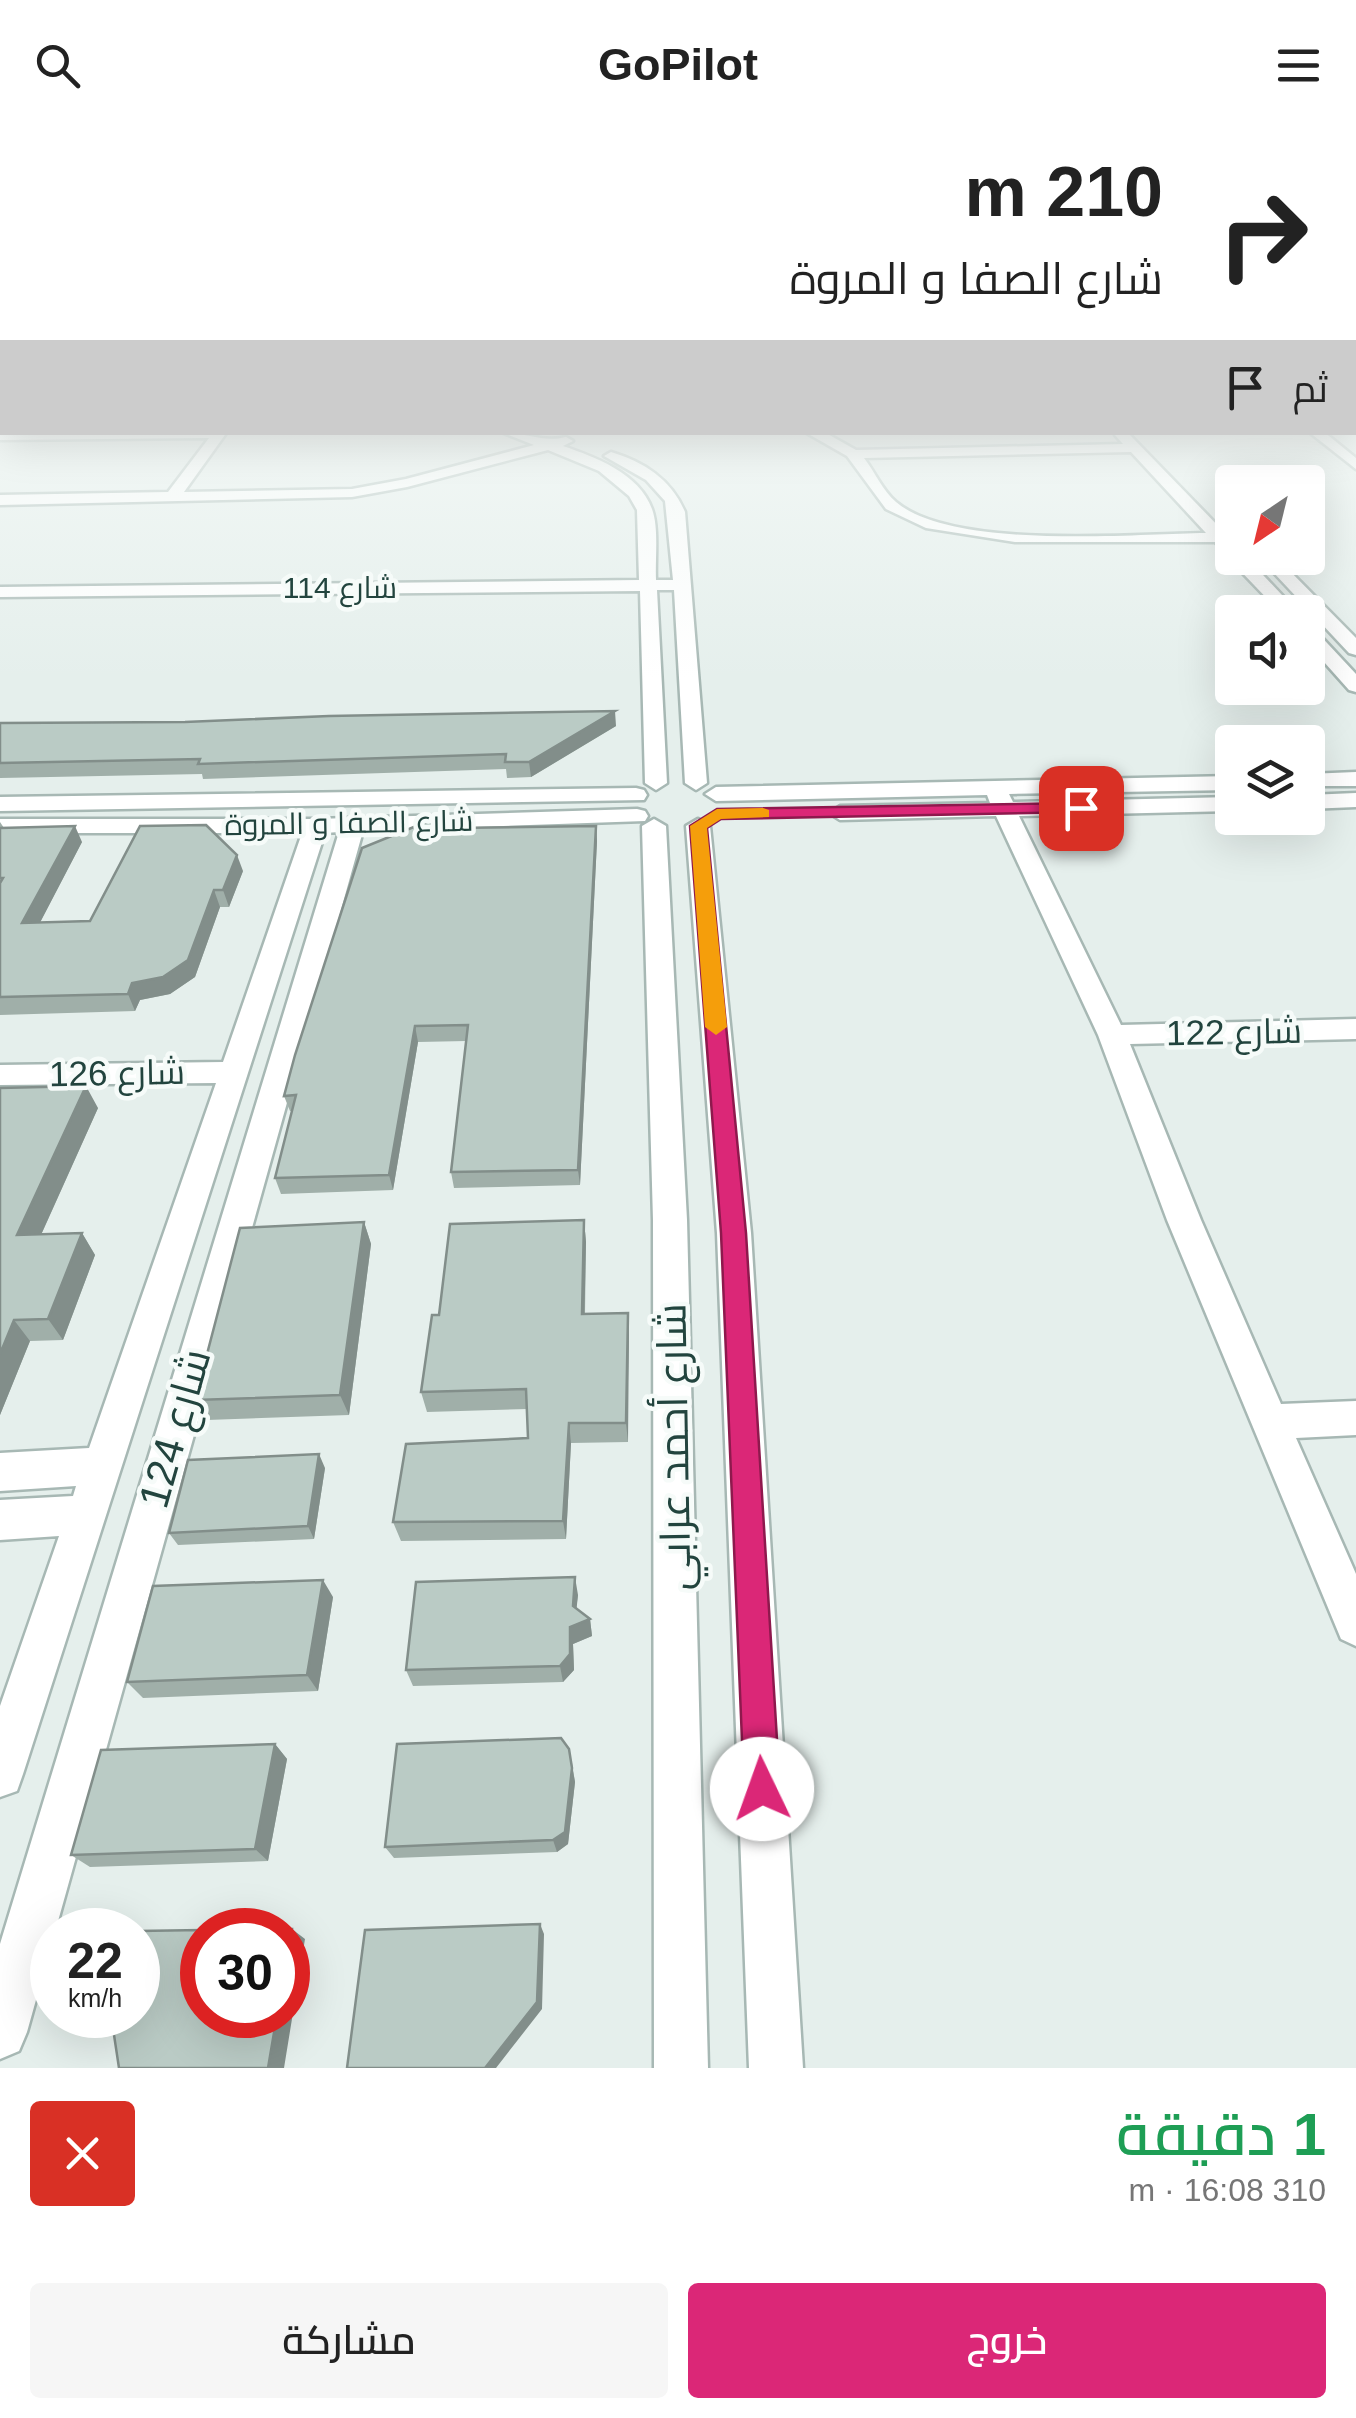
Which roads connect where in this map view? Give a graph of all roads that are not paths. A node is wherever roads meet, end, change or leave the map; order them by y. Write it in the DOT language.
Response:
graph roads {
  1 [pos="75,497"];
  2 [pos="638,497"];
  3 [pos="670,497"];
  4 [pos="883,497"];
  5 [pos="1186,497"];
  6 [pos="0,500"];
  7 [pos="1215,526"];
  8 [pos="1215,537"];
  9 [pos="1254,575"];
  10 [pos="1284,575"];
  11 [pos="0,578"];
  12 [pos="649,578"];
  13 [pos="679,578"];
  14 [pos="272,582"];
  15 [pos="0,592"];
  16 [pos="1273,595"];
  17 [pos="1356,649"];
  18 [pos="1325,652"];
  19 [pos="1356,686"];
  20 [pos="1356,779"];
  21 [pos="1325,780"];
  22 [pos="1215,783"];
  23 [pos="1000,800"];
  24 [pos="1356,800"];
  25 [pos="1325,801"];
  26 [pos="0,804"];
  27 [pos="707,804"];
  28 [pos="1215,804"];
  29 [pos="646,805"];
  30 [pos="0,826"];
  31 [pos="335,826"];
  32 [pos="1356,1029"];
  33 [pos="1112,1035"];
  34 [pos="234,1072"];
  35 [pos="0,1075"];
  36 [pos="1356,1418"];
  37 [pos="1270,1422"];
  38 [pos="102,1466"];
  39 [pos="0,1472"];
  40 [pos="86,1516"];
  41 [pos="0,1520"];
  42 [pos="1356,1624"];
  43 [pos="0,1774"];
  44 [pos="0,2032"];
  45 [pos="681,2068"];
  46 [pos="776,2068"];
  1 -- 6 [label="street"];
  2 -- 12 [label="street, شارع أحمد عرابي"];
  3 -- 13 [label="street, شارع أحمد عرابي"];
  4 -- 8 [label="street"];
  5 -- 7 [label="street"];
  9 -- 16 [label="street"];
  10 -- 17 [label="street"];
  11 -- 14 [label="street, شارع 114"];
  12 -- 13 [label="street, شارع 114"];
  12 -- 14 [label="street, شارع 114"];
  12 -- 29 [label="street, شارع أحمد عرابي"];
  13 -- 27 [label="street, شارع أحمد عرابي"];
  14 -- 15 [label="street, شارع 114"];
  18 -- 19 [label="street"];
  20 -- 21 [label="street"];
  22 -- 23 [label="street"];
  23 -- 27 [label="street"];
  23 -- 28 [label="street"];
  23 -- 33 [label="street"];
  24 -- 25 [label="street"];
  26 -- 29 [label="street, شارع الصفا و المروة"];
  27 -- 29 [label="street"];
  27 -- 29 [label="street"];
  27 -- 46 [label="street, شارع أحمد عرابي"];
  29 -- 31 [label="street, شارع الصفا و المروة"];
  29 -- 45 [label="street, شارع أحمد عرابي"];
  30 -- 31 [label="street, شارع الصفا و المروة"];
  31 -- 34 [label="street, شارع 124"];
  31 -- 44 [label="street, شارع 124"];
  32 -- 33 [label="street, شارع 122"];
  33 -- 37 [label="street"];
  34 -- 35 [label="street, شارع 126"];
  34 -- 38 [label="street, شارع 124"];
  36 -- 37 [label="street"];
  37 -- 42 [label="street"];
  38 -- 39 [label="street"];
  38 -- 40 [label="street, شارع 124"];
  40 -- 41 [label="street"];
  40 -- 43 [label="street, شارع 124"];
}
